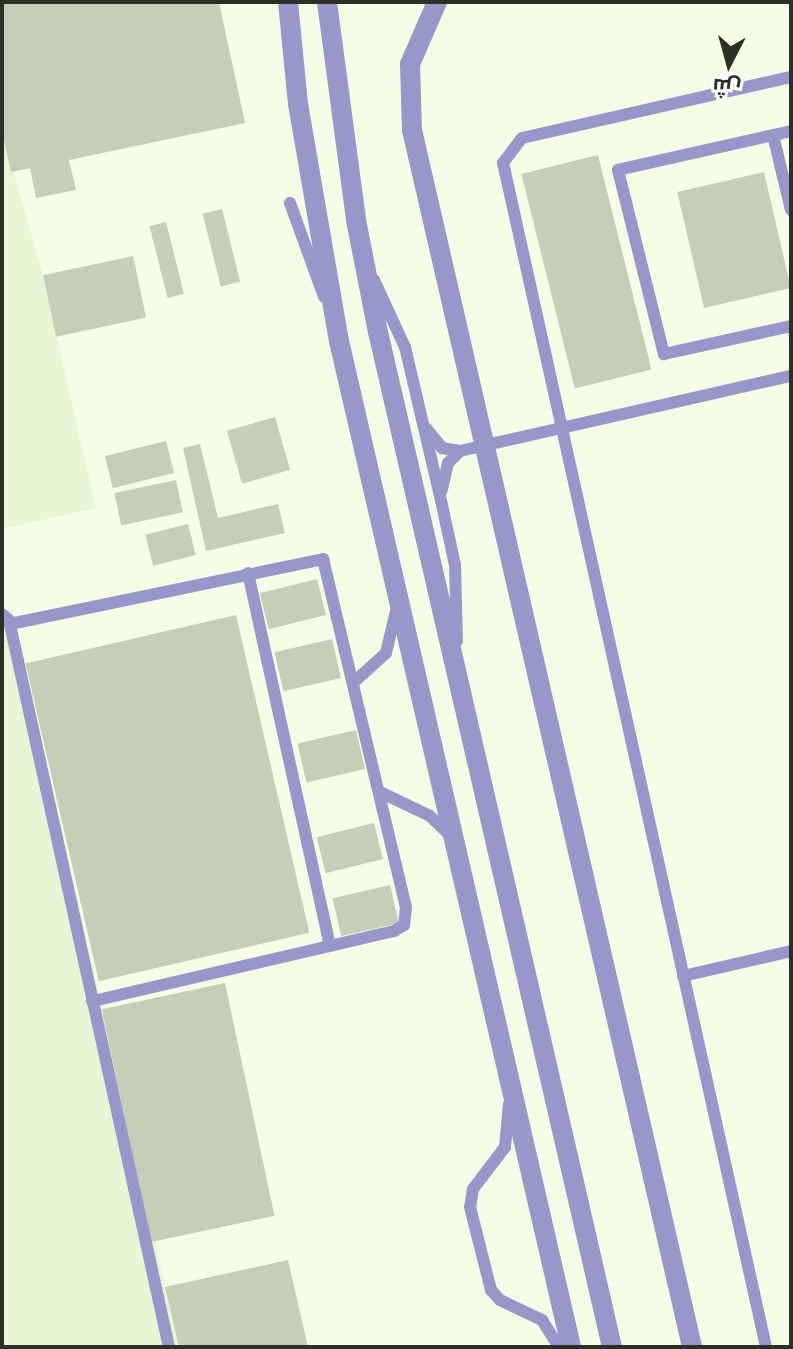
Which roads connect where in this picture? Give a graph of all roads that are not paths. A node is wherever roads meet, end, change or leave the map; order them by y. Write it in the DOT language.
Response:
graph roads {
  1 [pos="288,2"];
  2 [pos="327,2"];
  3 [pos="437,2"];
  4 [pos="791,77"];
  5 [pos="791,131"];
  6 [pos="773,135"];
  7 [pos="290,203"];
  8 [pos="791,210"];
  9 [pos="363,255"];
  10 [pos="791,326"];
  11 [pos="339,341"];
  12 [pos="791,376"];
  13 [pos="420,418"];
  14 [pos="561,429"];
  15 [pos="486,446"];
  16 [pos="460,451"];
  17 [pos="442,505"];
  18 [pos="248,573"];
  19 [pos="398,592"];
  20 [pos="6,619"];
  21 [pos="457,668"];
  22 [pos="354,682"];
  23 [pos="380,792"];
  24 [pos="458,846"];
  25 [pos="330,946"];
  26 [pos="791,951"];
  27 [pos="683,976"];
  28 [pos="92,1001"];
  29 [pos="510,1077"];
  30 [pos="169,1347"];
  31 [pos="559,1347"];
  32 [pos="571,1347"];
  33 [pos="612,1347"];
  34 [pos="692,1347"];
  35 [pos="766,1347"];
  1 -- 11 [label="street"];
  2 -- 9 [label="street"];
  3 -- 15 [label="street"];
  4 -- 14 [label="lane"];
  5 -- 6 [label="lane"];
  6 -- 8 [label="lane"];
  6 -- 10 [label="lane"];
  7 -- 11 [label="lane"];
  9 -- 13 [label="lane"];
  9 -- 21 [label="street"];
  11 -- 19 [label="street"];
  12 -- 14 [label="lane"];
  13 -- 16 [label="lane"];
  13 -- 17 [label="lane"];
  14 -- 15 [label="lane"];
  14 -- 27 [label="lane"];
  15 -- 16 [label="lane"];
  15 -- 34 [label="street"];
  16 -- 17 [label="lane"];
  17 -- 21 [label="lane"];
  18 -- 20 [label="lane"];
  18 -- 22 [label="lane"];
  18 -- 25 [label="lane"];
  19 -- 22 [label="lane"];
  19 -- 24 [label="street"];
  20 -- 28 [label="lane"];
  21 -- 33 [label="street"];
  22 -- 23 [label="lane"];
  23 -- 24 [label="lane"];
  23 -- 25 [label="lane"];
  24 -- 29 [label="street"];
  25 -- 28 [label="lane"];
  26 -- 27 [label="lane"];
  27 -- 35 [label="lane"];
  28 -- 30 [label="lane"];
  29 -- 31 [label="lane"];
  29 -- 32 [label="street"];
}
